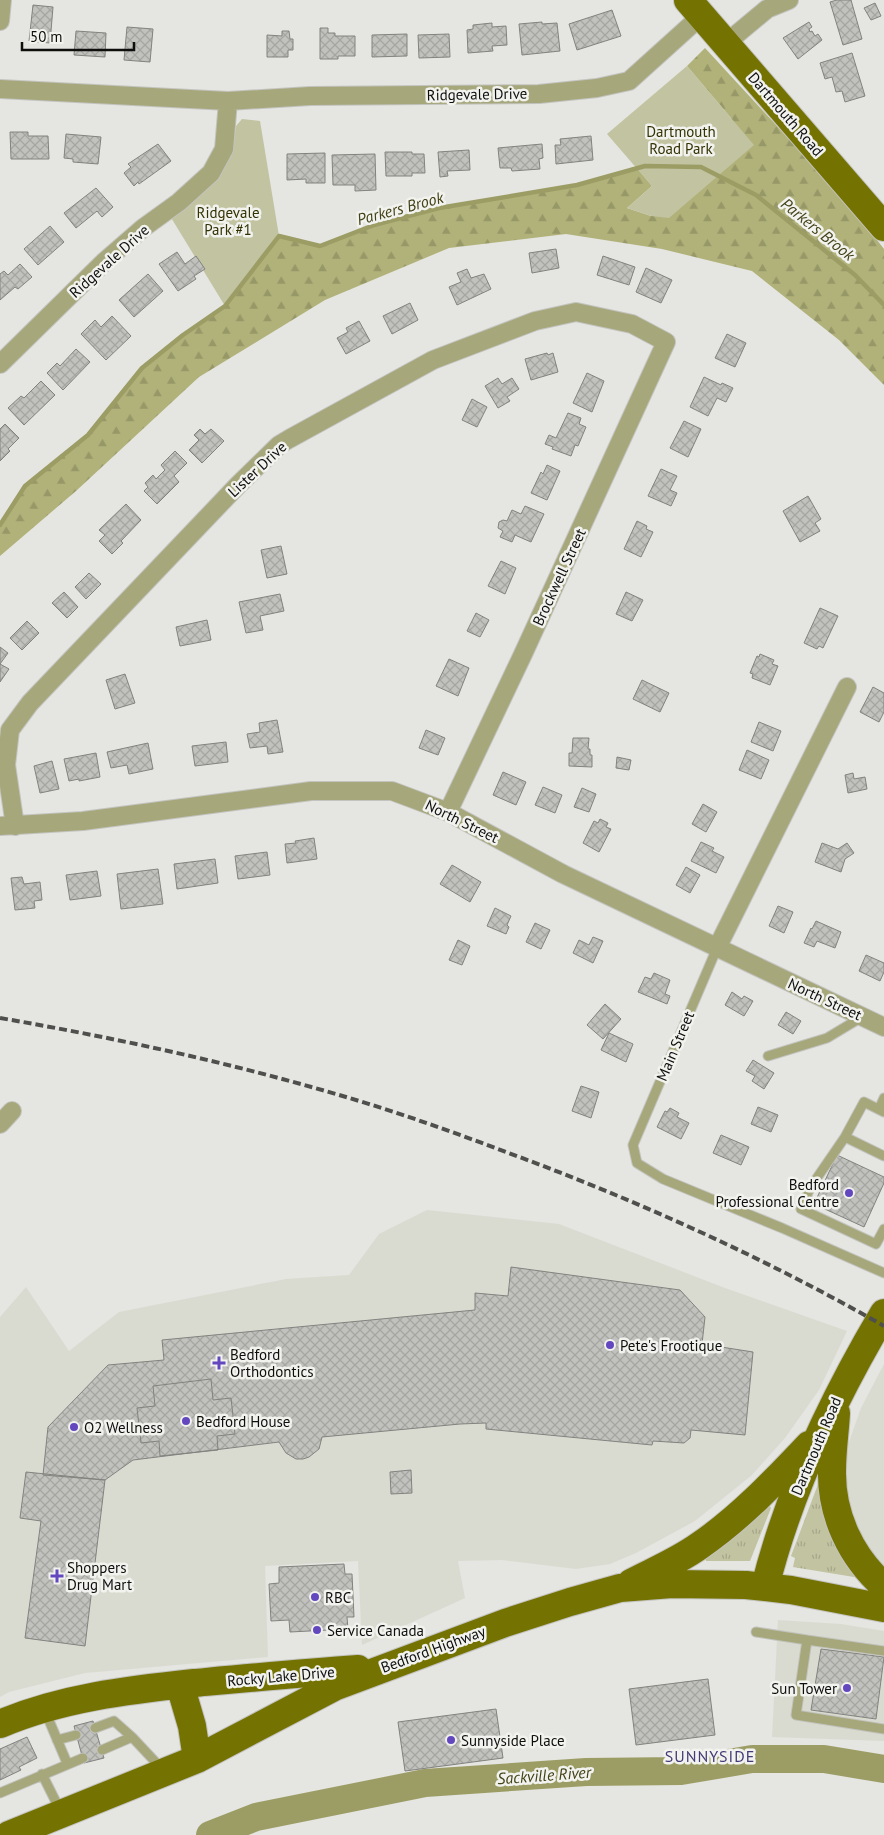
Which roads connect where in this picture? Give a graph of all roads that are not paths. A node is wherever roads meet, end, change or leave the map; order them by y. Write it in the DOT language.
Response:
graph roads {
  1 [pos="2,0"];
  2 [pos="789,0"];
  3 [pos="766,5"];
  4 [pos="695,8"];
  5 [pos="0,21"];
  6 [pos="725,44"];
  7 [pos="0,89"];
  8 [pos="228,101"];
  9 [pos="884,228"];
  10 [pos="666,342"];
  11 [pos="0,364"];
  12 [pos="847,687"];
  13 [pos="448,812"];
  14 [pos="7,826"];
  15 [pos="717,948"];
  16 [pos="862,1017"];
  17 [pos="884,1028"];
  18 [pos="768,1056"];
  19 [pos="884,1098"];
  20 [pos="882,1111"];
  21 [pos="845,1137"];
  22 [pos="884,1156"];
  23 [pos="884,1229"];
  24 [pos="884,1273"];
  25 [pos="884,1313"];
  26 [pos="838,1396"];
  27 [pos="819,1434"];
  28 [pos="884,1586"];
  29 [pos="765,1587"];
  30 [pos="620,1588"];
  31 [pos="884,1608"];
  32 [pos="756,1632"];
  33 [pos="806,1640"];
  34 [pos="884,1652"];
  35 [pos="382,1668"];
  36 [pos="180,1684"];
  37 [pos="44,1707"];
  38 [pos="0,1724"];
  39 [pos="95,1728"];
  40 [pos="884,1729"];
  41 [pos="76,1735"];
  42 [pos="132,1737"];
  43 [pos="57,1740"];
  44 [pos="102,1750"];
  45 [pos="82,1758"];
  46 [pos="197,1760"];
  47 [pos="67,1763"];
  48 [pos="166,1772"];
  49 [pos="42,1774"];
  50 [pos="0,1793"];
  51 [pos="63,1815"];
  52 [pos="9,1835"];
  1 -- 5 [label="street"];
  2 -- 3 [label="street"];
  3 -- 6 [label="street"];
  4 -- 6 [label="main road, Dartmouth Road"];
  4 -- 8 [label="street, Ridgevale Drive"];
  6 -- 9 [label="main road, Dartmouth Road"];
  7 -- 8 [label="street, Ridgevale Drive"];
  8 -- 11 [label="street, Ridgevale Drive"];
  10 -- 13 [label="street, Brockwell Street"];
  10 -- 14 [label="street, Lister Drive"];
  12 -- 15 [label="street, Main Street"];
  13 -- 14 [label="street, North Street"];
  13 -- 15 [label="street, North Street"];
  15 -- 16 [label="street, North Street"];
  15 -- 24 [label="lane, Main Street"];
  16 -- 17 [label="street, North Street"];
  16 -- 18 [label="lane"];
  19 -- 20 [label="lane"];
  20 -- 21 [label="lane"];
  21 -- 22 [label="lane"];
  21 -- 23 [label="lane"];
  25 -- 26 [label="main road, Dartmouth Road"];
  26 -- 27 [label="main road, Dartmouth Road"];
  26 -- 28 [label="main road"];
  27 -- 29 [label="main road, Dartmouth Road"];
  27 -- 30 [label="main road"];
  29 -- 30 [label="main road, Bedford Highway"];
  29 -- 31 [label="main road, Bedford Highway"];
  30 -- 35 [label="main road, Bedford Highway"];
  32 -- 33 [label="lane"];
  33 -- 34 [label="lane"];
  33 -- 40 [label="lane"];
  35 -- 36 [label="main road, Rocky Lake Drive"];
  35 -- 46 [label="main road, Bedford Highway"];
  36 -- 37 [label="main road, Rocky Lake Drive"];
  36 -- 46 [label="main road"];
  37 -- 38 [label="main road, Rocky Lake Drive"];
  37 -- 43 [label="lane"];
  39 -- 42 [label="lane"];
  41 -- 43 [label="lane"];
  42 -- 44 [label="lane"];
  42 -- 48 [label="lane"];
  43 -- 47 [label="lane"];
  45 -- 47 [label="lane"];
  46 -- 48 [label="main road, Bedford Highway"];
  47 -- 49 [label="lane"];
  48 -- 51 [label="main road, Bedford Highway"];
  49 -- 50 [label="lane"];
  49 -- 51 [label="lane"];
  51 -- 52 [label="main road, Bedford Highway"];
}
